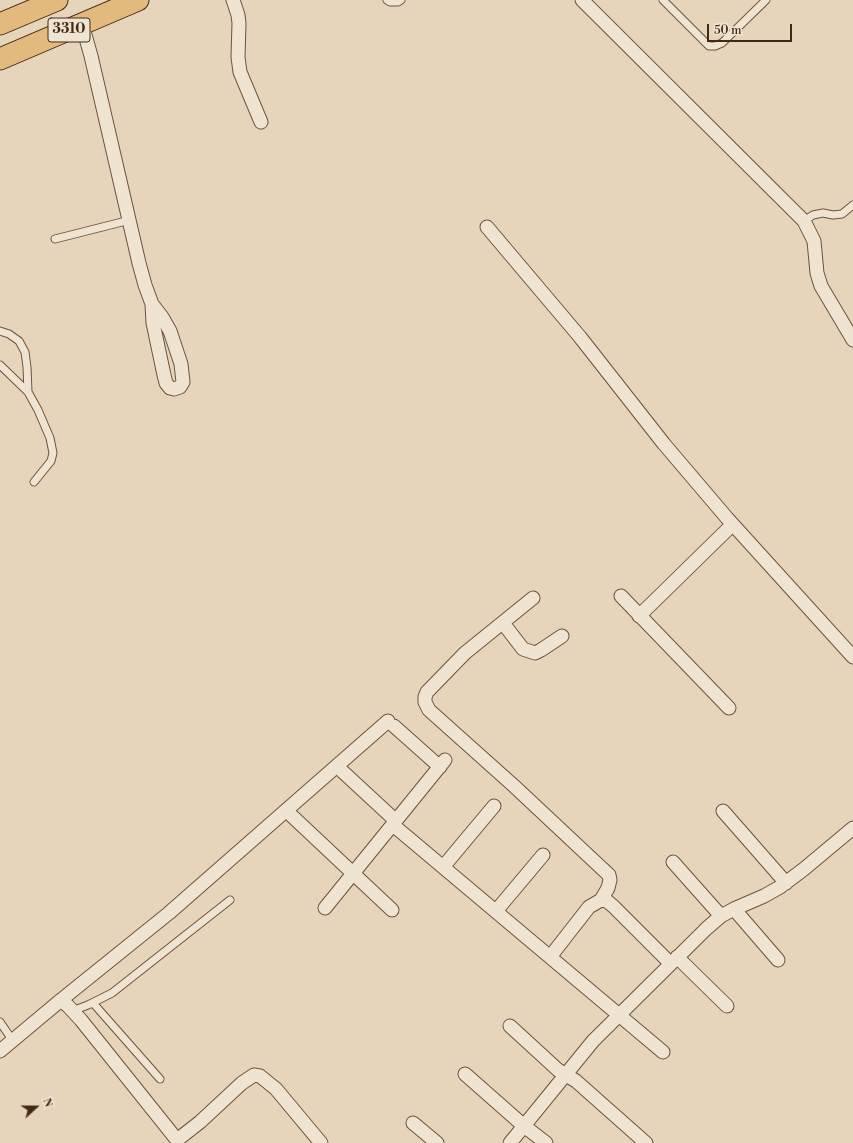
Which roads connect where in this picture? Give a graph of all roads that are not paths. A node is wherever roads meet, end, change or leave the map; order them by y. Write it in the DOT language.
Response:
graph roads {
  1 [pos="138,0"];
  2 [pos="233,0"];
  3 [pos="387,0"];
  4 [pos="401,0"];
  5 [pos="582,0"];
  6 [pos="663,0"];
  7 [pos="766,0"];
  8 [pos="44,2"];
  9 [pos="0,24"];
  10 [pos="82,24"];
  11 [pos="0,59"];
  12 [pos="261,122"];
  13 [pos="853,205"];
  14 [pos="130,220"];
  15 [pos="804,222"];
  16 [pos="488,226"];
  17 [pos="55,239"];
  18 [pos="152,304"];
  19 [pos="0,331"];
  20 [pos="852,336"];
  21 [pos="0,365"];
  22 [pos="28,392"];
  23 [pos="34,482"];
  24 [pos="732,524"];
  25 [pos="621,596"];
  26 [pos="534,598"];
  27 [pos="639,616"];
  28 [pos="502,623"];
  29 [pos="562,636"];
  30 [pos="853,657"];
  31 [pos="729,708"];
  32 [pos="342,771"];
  33 [pos="494,806"];
  34 [pos="723,811"];
  35 [pos="292,816"];
  36 [pos="394,823"];
  37 [pos="853,828"];
  38 [pos="543,855"];
  39 [pos="673,862"];
  40 [pos="443,867"];
  41 [pos="353,874"];
  42 [pos="786,883"];
  43 [pos="230,900"];
  44 [pos="601,900"];
  45 [pos="325,908"];
  46 [pos="734,909"];
  47 [pos="392,910"];
  48 [pos="496,911"];
  49 [pos="721,916"];
  50 [pos="550,957"];
  51 [pos="673,960"];
  52 [pos="778,960"];
  53 [pos="61,1000"];
  54 [pos="93,1003"];
  55 [pos="727,1006"];
  56 [pos="72,1010"];
  57 [pos="619,1014"];
  58 [pos="1,1024"];
  59 [pos="510,1026"];
  60 [pos="13,1041"];
  61 [pos="0,1051"];
  62 [pos="663,1052"];
  63 [pos="465,1074"];
  64 [pos="566,1074"];
  65 [pos="160,1079"];
  66 [pos="413,1123"];
  67 [pos="524,1126"];
  68 [pos="180,1140"];
  69 [pos="322,1143"];
  70 [pos="437,1143"];
  71 [pos="510,1143"];
  72 [pos="546,1143"];
  73 [pos="646,1143"];
  1 -- 10 [label="main road, 3310"];
  2 -- 12 [label="street"];
  3 -- 4 [label="lane"];
  5 -- 15 [label="street"];
  6 -- 7 [label="lane"];
  8 -- 9 [label="main road, 3310"];
  10 -- 11 [label="main road, 3310"];
  10 -- 14 [label="street"];
  13 -- 15 [label="lane"];
  14 -- 17 [label="lane"];
  14 -- 18 [label="street"];
  15 -- 20 [label="street"];
  16 -- 24 [label="street"];
  18 -- 18 [label="street"];
  19 -- 22 [label="lane"];
  21 -- 22 [label="lane"];
  22 -- 23 [label="lane"];
  24 -- 27 [label="street"];
  24 -- 30 [label="street"];
  25 -- 27 [label="street"];
  26 -- 28 [label="street"];
  27 -- 31 [label="street"];
  28 -- 29 [label="street"];
  28 -- 44 [label="street"];
  32 -- 36 [label="street"];
  33 -- 40 [label="street"];
  34 -- 42 [label="street"];
  35 -- 41 [label="street"];
  36 -- 40 [label="street"];
  36 -- 41 [label="street"];
  36 -- 53 [label="street"];
  37 -- 42 [label="street"];
  38 -- 48 [label="street"];
  39 -- 49 [label="street"];
  40 -- 48 [label="street"];
  41 -- 45 [label="street"];
  41 -- 47 [label="street"];
  42 -- 46 [label="street"];
  43 -- 54 [label="lane"];
  44 -- 50 [label="street"];
  44 -- 51 [label="street"];
  46 -- 49 [label="street"];
  46 -- 52 [label="street"];
  48 -- 50 [label="street"];
  49 -- 51 [label="street"];
  50 -- 57 [label="street"];
  51 -- 55 [label="street"];
  51 -- 57 [label="street"];
  53 -- 56 [label="street"];
  53 -- 60 [label="street"];
  54 -- 56 [label="lane"];
  54 -- 65 [label="lane"];
  56 -- 68 [label="street"];
  57 -- 62 [label="street"];
  57 -- 64 [label="street"];
  58 -- 60 [label="lane"];
  59 -- 64 [label="street"];
  60 -- 61 [label="street"];
  63 -- 67 [label="street"];
  64 -- 67 [label="street"];
  64 -- 73 [label="street"];
  66 -- 70 [label="street"];
  67 -- 71 [label="street"];
  67 -- 72 [label="street"];
  68 -- 69 [label="street"];
}
